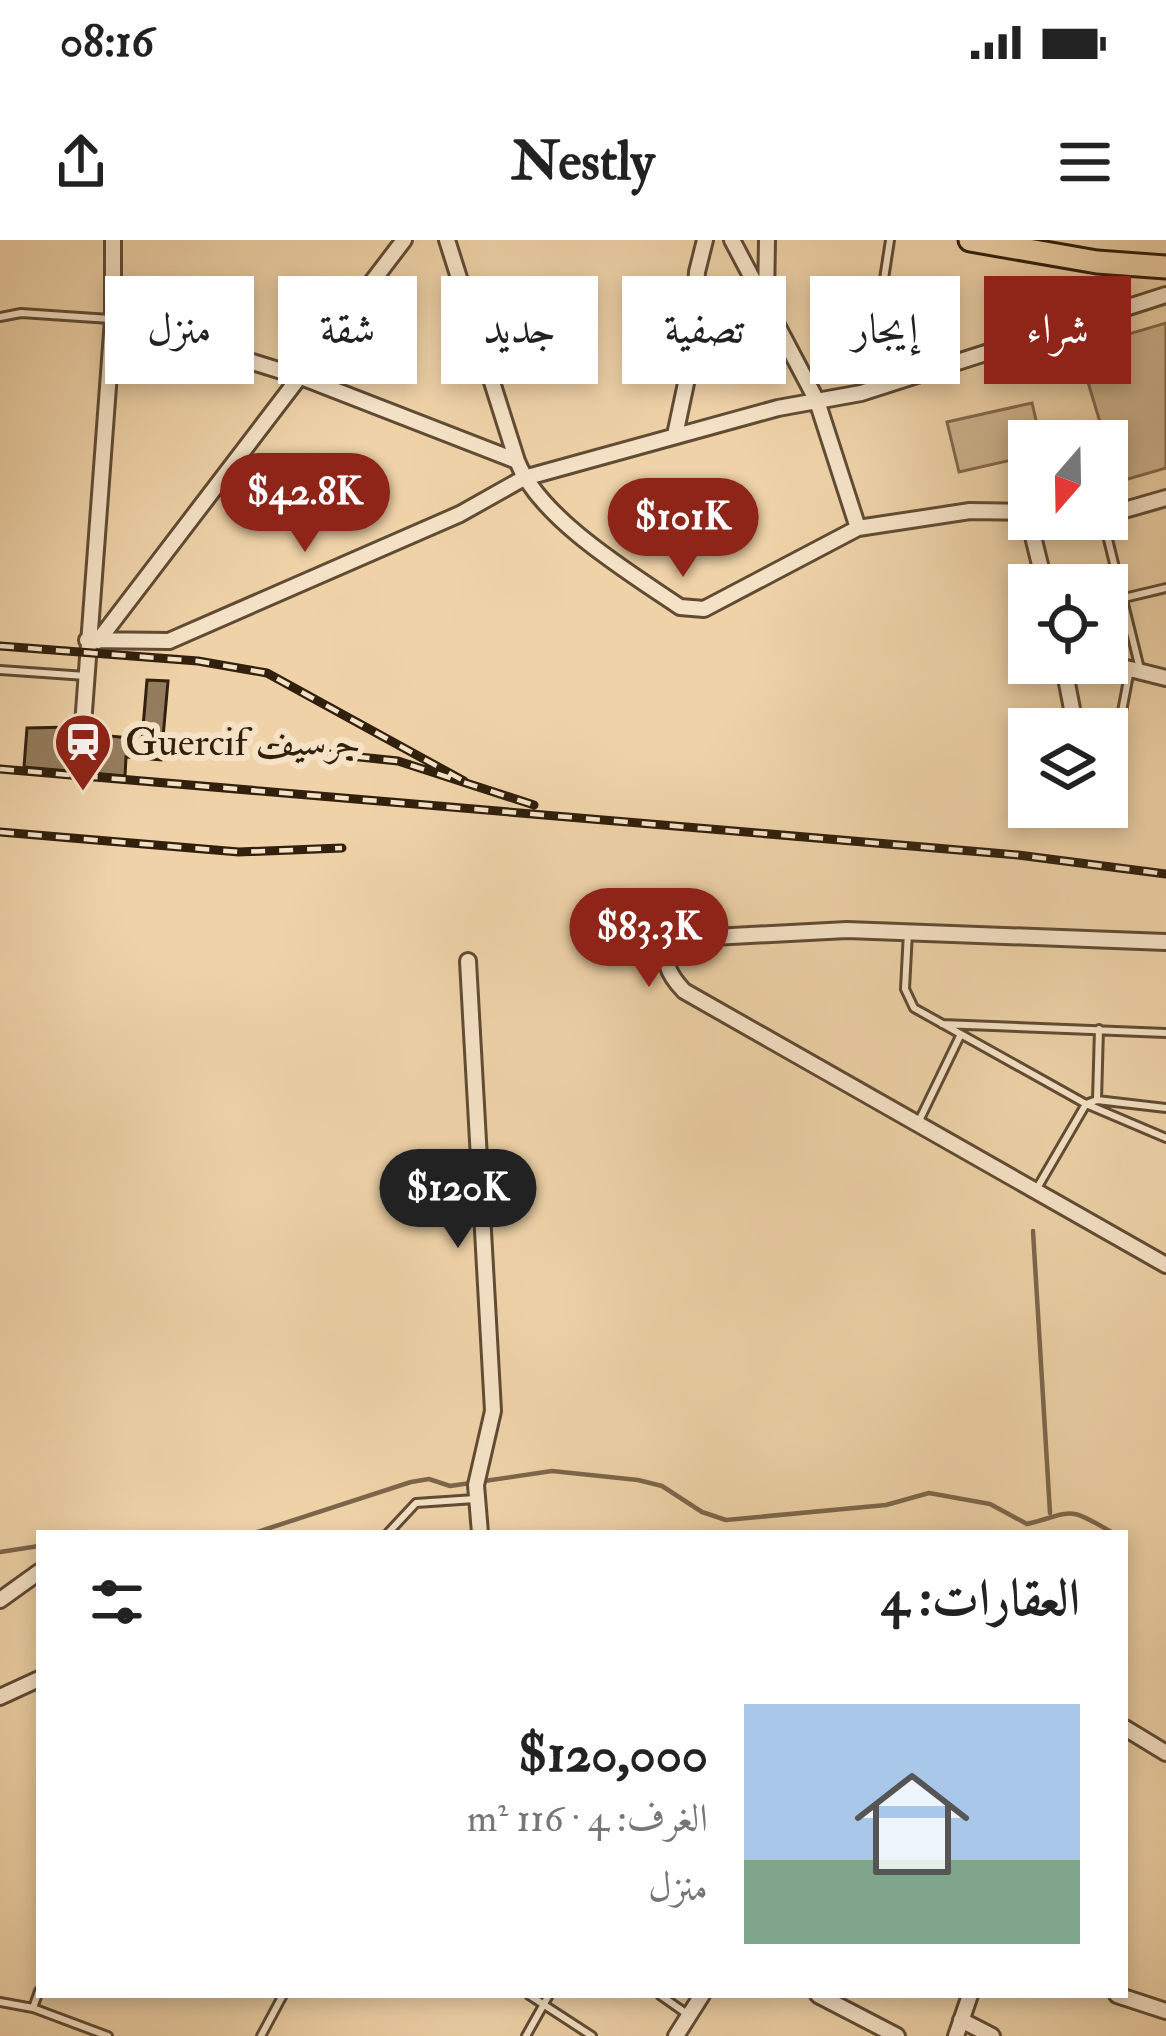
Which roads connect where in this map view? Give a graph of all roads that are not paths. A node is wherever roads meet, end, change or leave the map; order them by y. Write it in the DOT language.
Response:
graph roads {
  1 [pos="113,240"];
  2 [pos="404,240"];
  3 [pos="447,240"];
  4 [pos="705,240"];
  5 [pos="732,240"];
  6 [pos="766,240"];
  7 [pos="890,240"];
  8 [pos="970,240"];
  9 [pos="1166,267"];
  10 [pos="113,276"];
  11 [pos="377,276"];
  12 [pos="751,276"];
  13 [pos="766,276"];
  14 [pos="884,276"];
  15 [pos="1166,295"];
  16 [pos="0,317"];
  17 [pos="105,319"];
  18 [pos="786,343"];
  19 [pos="108,384"];
  20 [pos="295,384"];
  21 [pos="319,384"];
  22 [pos="817,401"];
  23 [pos="675,435"];
  24 [pos="518,461"];
  25 [pos="524,478"];
  26 [pos="1166,498"];
  27 [pos="1128,510"];
  28 [pos="1008,512"];
  29 [pos="858,528"];
  30 [pos="1166,587"];
  31 [pos="1128,597"];
  32 [pos="1128,622"];
  33 [pos="93,640"];
  34 [pos="1128,668"];
  35 [pos="0,670"];
  36 [pos="1136,670"];
  37 [pos="86,676"];
  38 [pos="1166,679"];
  39 [pos="1126,708"];
  40 [pos="83,725"];
  41 [pos="908,932"];
  42 [pos="1166,942"];
  43 [pos="468,961"];
  44 [pos="935,1023"];
  45 [pos="1099,1029"];
  46 [pos="1166,1033"];
  47 [pos="960,1036"];
  48 [pos="1096,1100"];
  49 [pos="1086,1104"];
  50 [pos="1166,1108"];
  51 [pos="918,1123"];
  52 [pos="1166,1138"];
  53 [pos="1036,1190"];
  54 [pos="1166,1265"];
  55 [pos="476,1499"];
  56 [pos="391,1530"];
  57 [pos="480,1530"];
  58 [pos="36,1573"];
  59 [pos="0,1600"];
  60 [pos="36,1680"];
  61 [pos="0,1697"];
  62 [pos="1128,1730"];
  63 [pos="1166,1753"];
  64 [pos="37,1998"];
  65 [pos="281,1998"];
  66 [pos="535,1998"];
  67 [pos="547,1998"];
  68 [pos="664,1998"];
  69 [pos="700,1998"];
  70 [pos="824,1998"];
  71 [pos="969,1998"];
  72 [pos="1126,1998"];
  73 [pos="0,2002"];
  74 [pos="543,2003"];
  75 [pos="33,2008"];
  76 [pos="1166,2011"];
  77 [pos="688,2015"];
  78 [pos="961,2020"];
  79 [pos="108,2036"];
  80 [pos="261,2036"];
  81 [pos="526,2036"];
  82 [pos="592,2036"];
  83 [pos="676,2036"];
  84 [pos="897,2036"];
  85 [pos="956,2036"];
  86 [pos="992,2036"];
  1 -- 10 [label="street"];
  2 -- 11 [label="street"];
  3 -- 24 [label="street"];
  4 -- 23 [label="street"];
  5 -- 12 [label="street"];
  6 -- 13 [label="street"];
  7 -- 14 [label="lane"];
  8 -- 9 [label="main road"];
  15 -- 22 [label="street"];
  16 -- 17 [label="lane"];
  18 -- 22 [label="street"];
  19 -- 33 [label="street"];
  20 -- 33 [label="street"];
  21 -- 24 [label="street"];
  22 -- 23 [label="street"];
  22 -- 29 [label="street"];
  23 -- 25 [label="street"];
  24 -- 25 [label="street"];
  25 -- 29 [label="street"];
  25 -- 33 [label="street"];
  26 -- 27 [label="street"];
  28 -- 29 [label="street"];
  30 -- 31 [label="lane"];
  32 -- 36 [label="lane"];
  33 -- 37 [label="street"];
  34 -- 36 [label="street"];
  35 -- 37 [label="lane"];
  36 -- 38 [label="street"];
  36 -- 39 [label="lane"];
  37 -- 40 [label="street"];
  41 -- 42 [label="street"];
  41 -- 44 [label="lane"];
  41 -- 51 [label="street"];
  43 -- 55 [label="street"];
  44 -- 45 [label="lane"];
  44 -- 47 [label="lane"];
  45 -- 46 [label="lane"];
  45 -- 48 [label="lane"];
  47 -- 49 [label="lane"];
  47 -- 51 [label="lane"];
  48 -- 49 [label="lane"];
  48 -- 50 [label="lane"];
  49 -- 52 [label="lane"];
  49 -- 53 [label="lane"];
  51 -- 53 [label="street"];
  53 -- 54 [label="street"];
  55 -- 56 [label="lane"];
  55 -- 57 [label="street"];
  58 -- 59 [label="street"];
  60 -- 61 [label="street"];
  62 -- 63 [label="street"];
  64 -- 75 [label="lane"];
  65 -- 80 [label="lane"];
  66 -- 74 [label="lane"];
  67 -- 74 [label="lane"];
  68 -- 77 [label="lane"];
  69 -- 77 [label="street"];
  70 -- 84 [label="street"];
  71 -- 78 [label="street"];
  72 -- 76 [label="street"];
  73 -- 75 [label="lane"];
  74 -- 81 [label="lane"];
  74 -- 82 [label="lane"];
  75 -- 79 [label="lane"];
  77 -- 83 [label="street"];
  78 -- 85 [label="street"];
  78 -- 86 [label="street"];
}
